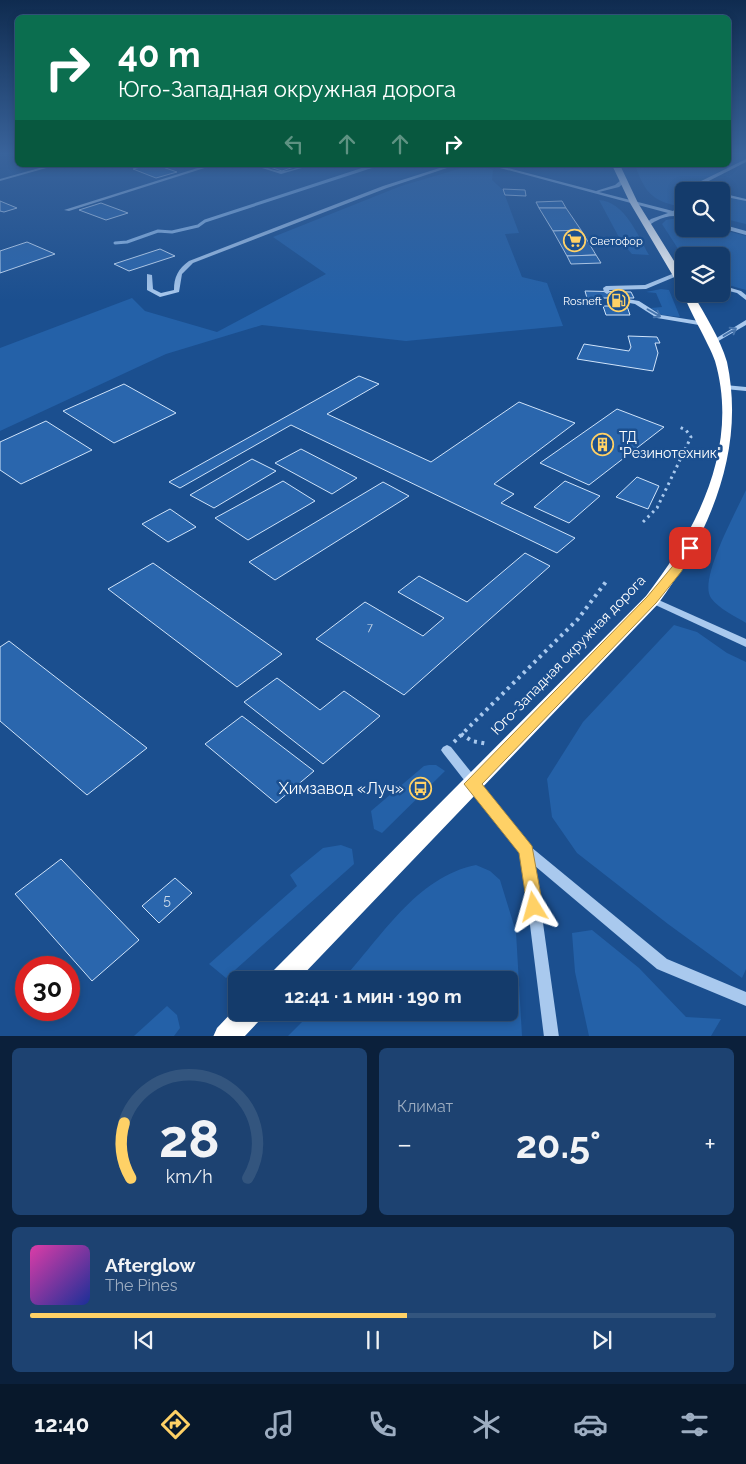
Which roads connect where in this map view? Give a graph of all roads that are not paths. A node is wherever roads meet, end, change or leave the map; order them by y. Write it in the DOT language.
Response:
graph roads {
  1 [pos="88,203"];
  2 [pos="343,203"];
  3 [pos="634,203"];
  4 [pos="635,203"];
  5 [pos="66,210"];
  6 [pos="673,214"];
  7 [pos="647,225"];
  8 [pos="730,228"];
  9 [pos="746,232"];
  10 [pos="675,267"];
  11 [pos="148,275"];
  12 [pos="675,277"];
  13 [pos="730,290"];
  14 [pos="746,298"];
  15 [pos="693,302"];
  16 [pos="746,322"];
  17 [pos="705,324"];
  18 [pos="713,342"];
  19 [pos="728,387"];
  20 [pos="746,389"];
  21 [pos="652,600"];
  22 [pos="746,643"];
  23 [pos="447,750"];
  24 [pos="472,784"];
  25 [pos="526,851"];
  26 [pos="290,971"];
  27 [pos="746,999"];
  28 [pos="241,1021"];
  29 [pos="226,1036"];
  30 [pos="552,1036"];
  1 -- 5 [label="street"];
  2 -- 11 [label="street"];
  3 -- 7 [label="highway"];
  4 -- 6 [label="street"];
  6 -- 7 [label="street"];
  7 -- 10 [label="highway"];
  8 -- 9 [label="street"];
  12 -- 17 [label="street, one-way"];
  13 -- 14 [label="street"];
  15 -- 17 [label="highway, Юго-Западная окружная дорога"];
  18 -- 16 [label="street, one-way"];
  17 -- 18 [label="highway, Юго-Западная окружная дорога"];
  18 -- 19 [label="highway, Юго-Западная окружная дорога"];
  19 -- 20 [label="street"];
  19 -- 21 [label="highway, Юго-Западная окружная дорога"];
  21 -- 22 [label="street"];
  21 -- 24 [label="highway, Юго-Западная окружная дорога"];
  23 -- 24 [label="street"];
  24 -- 25 [label="street"];
  24 -- 26 [label="highway, Юго-Западная окружная дорога"];
  25 -- 27 [label="street"];
  25 -- 30 [label="street"];
  28 -- 29 [label="highway"];
}
